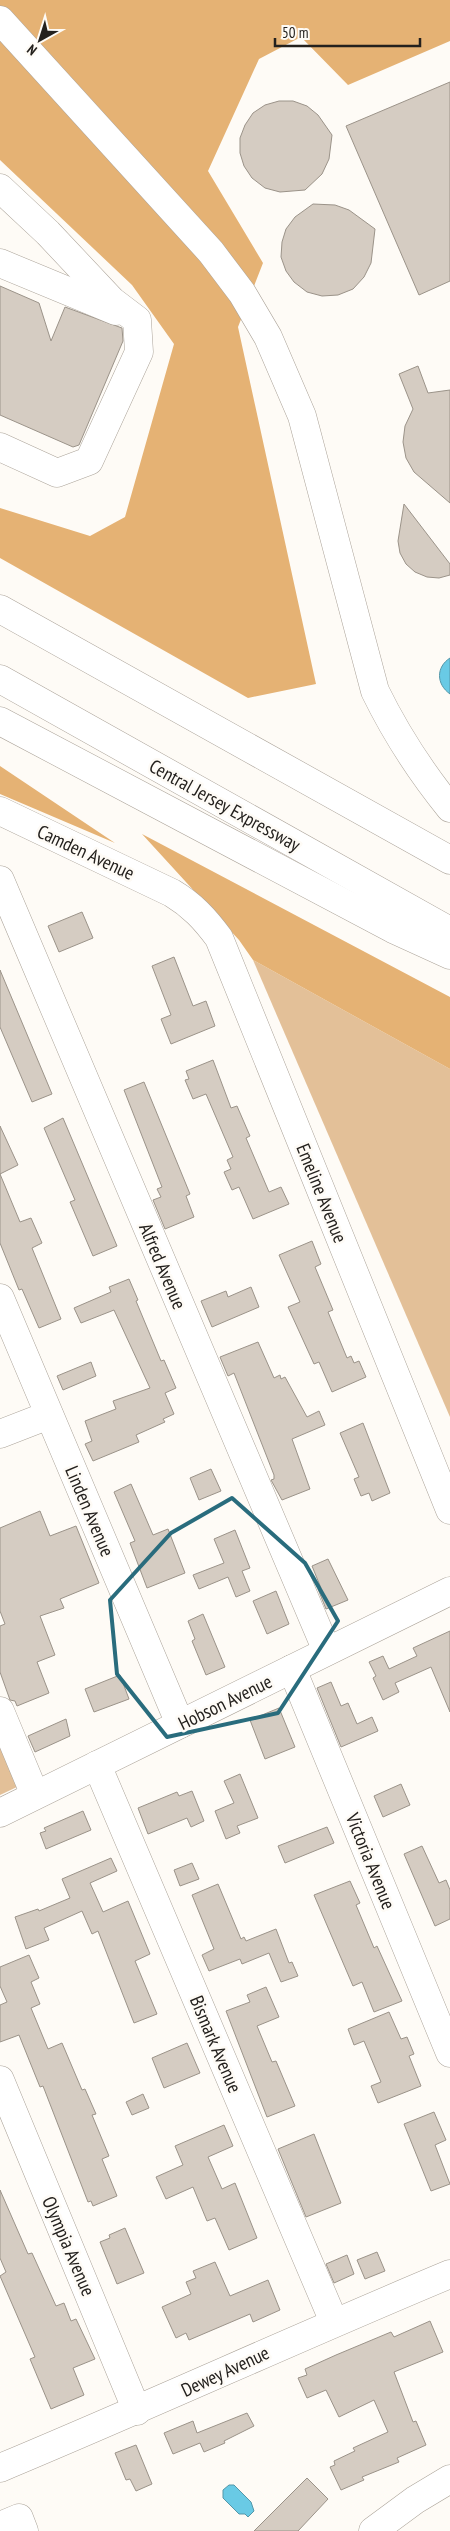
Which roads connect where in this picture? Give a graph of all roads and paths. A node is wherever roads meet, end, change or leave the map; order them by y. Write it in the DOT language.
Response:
graph roads {
  1 [pos="0,20"];
  2 [pos="0,188"];
  3 [pos="0,263"];
  4 [pos="137,320"];
  5 [pos="0,447"];
  6 [pos="0,609"];
  7 [pos="0,679"];
  8 [pos="0,721"];
  9 [pos="450,808"];
  10 [pos="0,811"];
  11 [pos="450,860"];
  12 [pos="0,880"];
  13 [pos="172,893"];
  14 [pos="450,931"];
  15 [pos="450,955"];
  16 [pos="0,1298"];
  17 [pos="49,1415"];
  18 [pos="0,1434"];
  19 [pos="450,1510"];
  20 [pos="450,1591"];
  21 [pos="327,1652"];
  22 [pos="292,1669"];
  23 [pos="0,1711"];
  24 [pos="180,1724"];
  25 [pos="97,1765"];
  26 [pos="35,1796"];
  27 [pos="0,1813"];
  28 [pos="450,2053"];
  29 [pos="0,2080"];
  30 [pos="450,2274"];
  31 [pos="334,2322"];
  32 [pos="137,2411"];
  33 [pos="0,2468"];
  34 [pos="450,2479"];
  35 [pos="0,2526"];
  36 [pos="24,2531"];
  37 [pos="374,2531"];
  1 -- 9 [label="main road"];
  2 -- 4 [label="main road"];
  3 -- 4 [label="main road"];
  4 -- 5 [label="main road"];
  6 -- 11 [label="main road"];
  7 -- 14 [label="main road, Central Jersey Expressway"];
  8 -- 15 [label="main road"];
  10 -- 13 [label="main road, Camden Avenue"];
  12 -- 21 [label="main road, Alfred Avenue"];
  13 -- 19 [label="main road, Emeline Avenue"];
  16 -- 17 [label="main road, Linden Avenue"];
  17 -- 18 [label="main road"];
  17 -- 24 [label="main road, Linden Avenue"];
  20 -- 21 [label="main road, Hobson Avenue"];
  21 -- 22 [label="main road, Hobson Avenue"];
  22 -- 24 [label="main road, Hobson Avenue"];
  22 -- 28 [label="main road, Victoria Avenue"];
  23 -- 26 [label="main road"];
  24 -- 25 [label="main road, Hobson Avenue"];
  25 -- 26 [label="main road, Hobson Avenue"];
  25 -- 31 [label="main road, Bismark Avenue"];
  26 -- 27 [label="main road, Hobson Avenue"];
  29 -- 32 [label="main road, Olympia Avenue"];
  30 -- 31 [label="main road, Dewey Avenue"];
  31 -- 32 [label="main road, Dewey Avenue"];
  32 -- 33 [label="main road, Dewey Avenue"];
  34 -- 37 [label="main road"];
  35 -- 36 [label="main road"];
}
